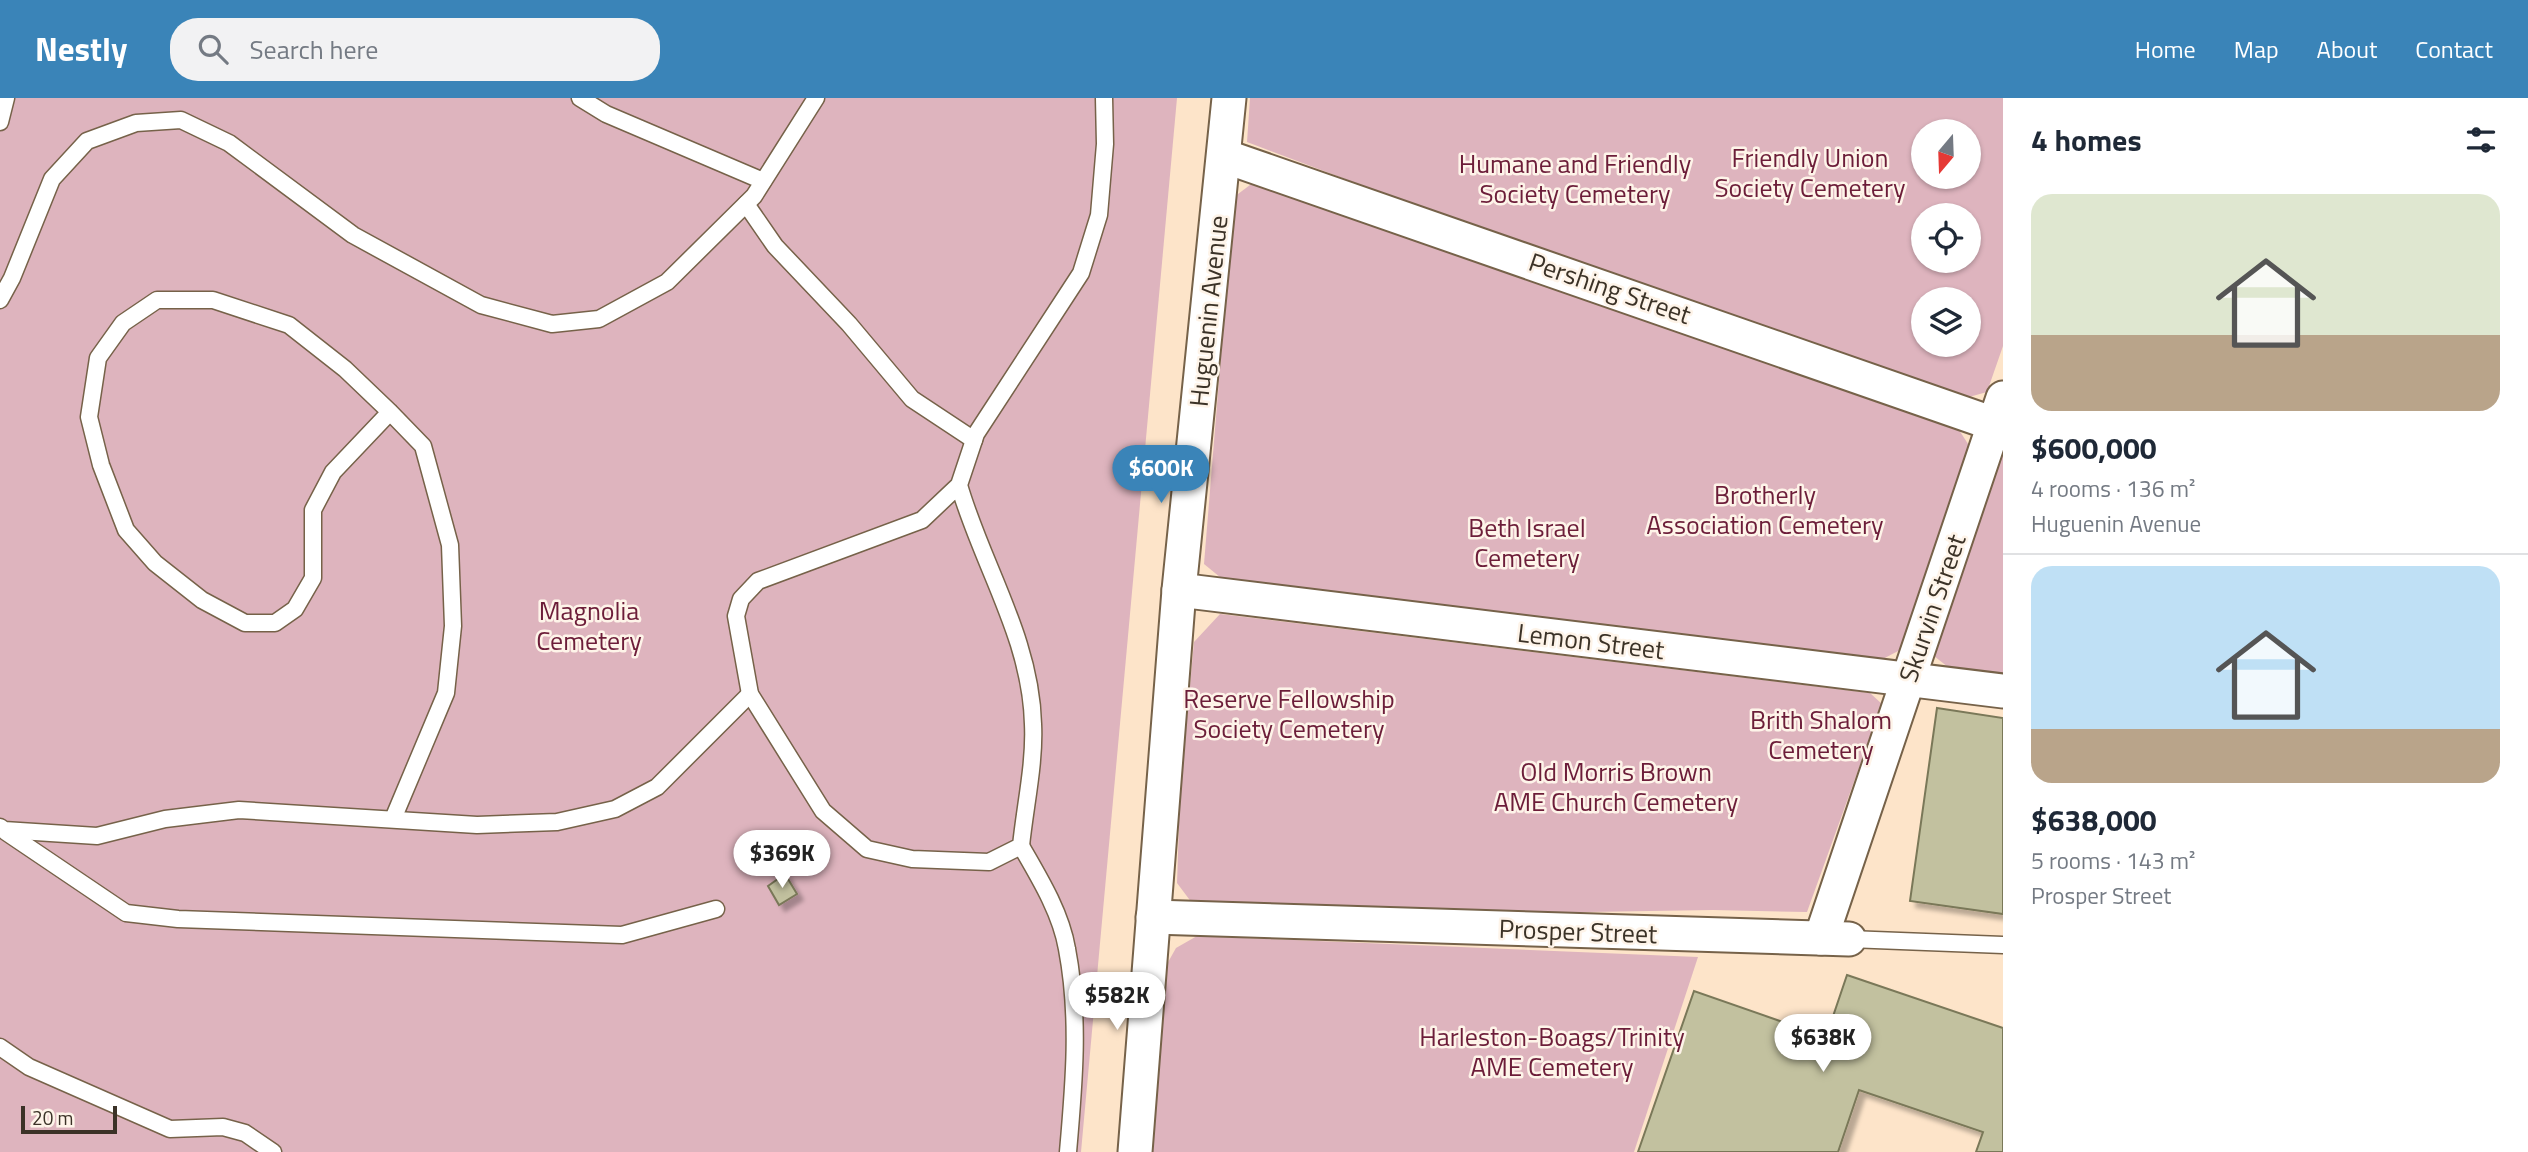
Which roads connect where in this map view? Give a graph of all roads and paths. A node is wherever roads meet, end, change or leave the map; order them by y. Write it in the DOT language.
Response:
graph roads {
  1 [pos="6,98"];
  2 [pos="580,98"];
  3 [pos="816,98"];
  4 [pos="1104,98"];
  5 [pos="1229,98"];
  6 [pos="0,122"];
  7 [pos="1224,156"];
  8 [pos="763,181"];
  9 [pos="746,204"];
  10 [pos="0,300"];
  11 [pos="1999,411"];
  12 [pos="390,412"];
  13 [pos="974,440"];
  14 [pos="959,485"];
  15 [pos="1180,590"];
  16 [pos="1907,680"];
  17 [pos="2003,691"];
  18 [pos="750,694"];
  19 [pos="393,819"];
  20 [pos="2,829"];
  21 [pos="1021,846"];
  22 [pos="716,909"];
  23 [pos="1153,917"];
  24 [pos="1835,939"];
  25 [pos="2003,945"];
  26 [pos="0,1046"];
  27 [pos="273,1152"];
  28 [pos="1068,1152"];
  29 [pos="1135,1152"];
  1 -- 6 [label="lane"];
  2 -- 8 [label="lane"];
  3 -- 8 [label="lane"];
  4 -- 13 [label="lane"];
  5 -- 7 [label="street, Huguenin Avenue"];
  7 -- 11 [label="street, Pershing Street"];
  7 -- 15 [label="street, Huguenin Avenue"];
  8 -- 9 [label="lane"];
  9 -- 10 [label="lane"];
  9 -- 13 [label="lane"];
  11 -- 16 [label="street, Skurvin Street"];
  12 -- 12 [label="lane"];
  12 -- 19 [label="lane"];
  13 -- 14 [label="lane"];
  14 -- 18 [label="lane"];
  14 -- 21 [label="lane"];
  15 -- 16 [label="street, Lemon Street"];
  15 -- 23 [label="street, Huguenin Avenue"];
  16 -- 17 [label="street, Lemon Street"];
  16 -- 24 [label="street, Skurvin Street"];
  18 -- 19 [label="lane"];
  18 -- 21 [label="lane"];
  19 -- 20 [label="lane"];
  20 -- 22 [label="lane"];
  21 -- 28 [label="lane"];
  23 -- 24 [label="street, Prosper Street"];
  23 -- 29 [label="street, Huguenin Avenue"];
  24 -- 25 [label="lane, Prosper Street"];
  26 -- 27 [label="lane"];
}
